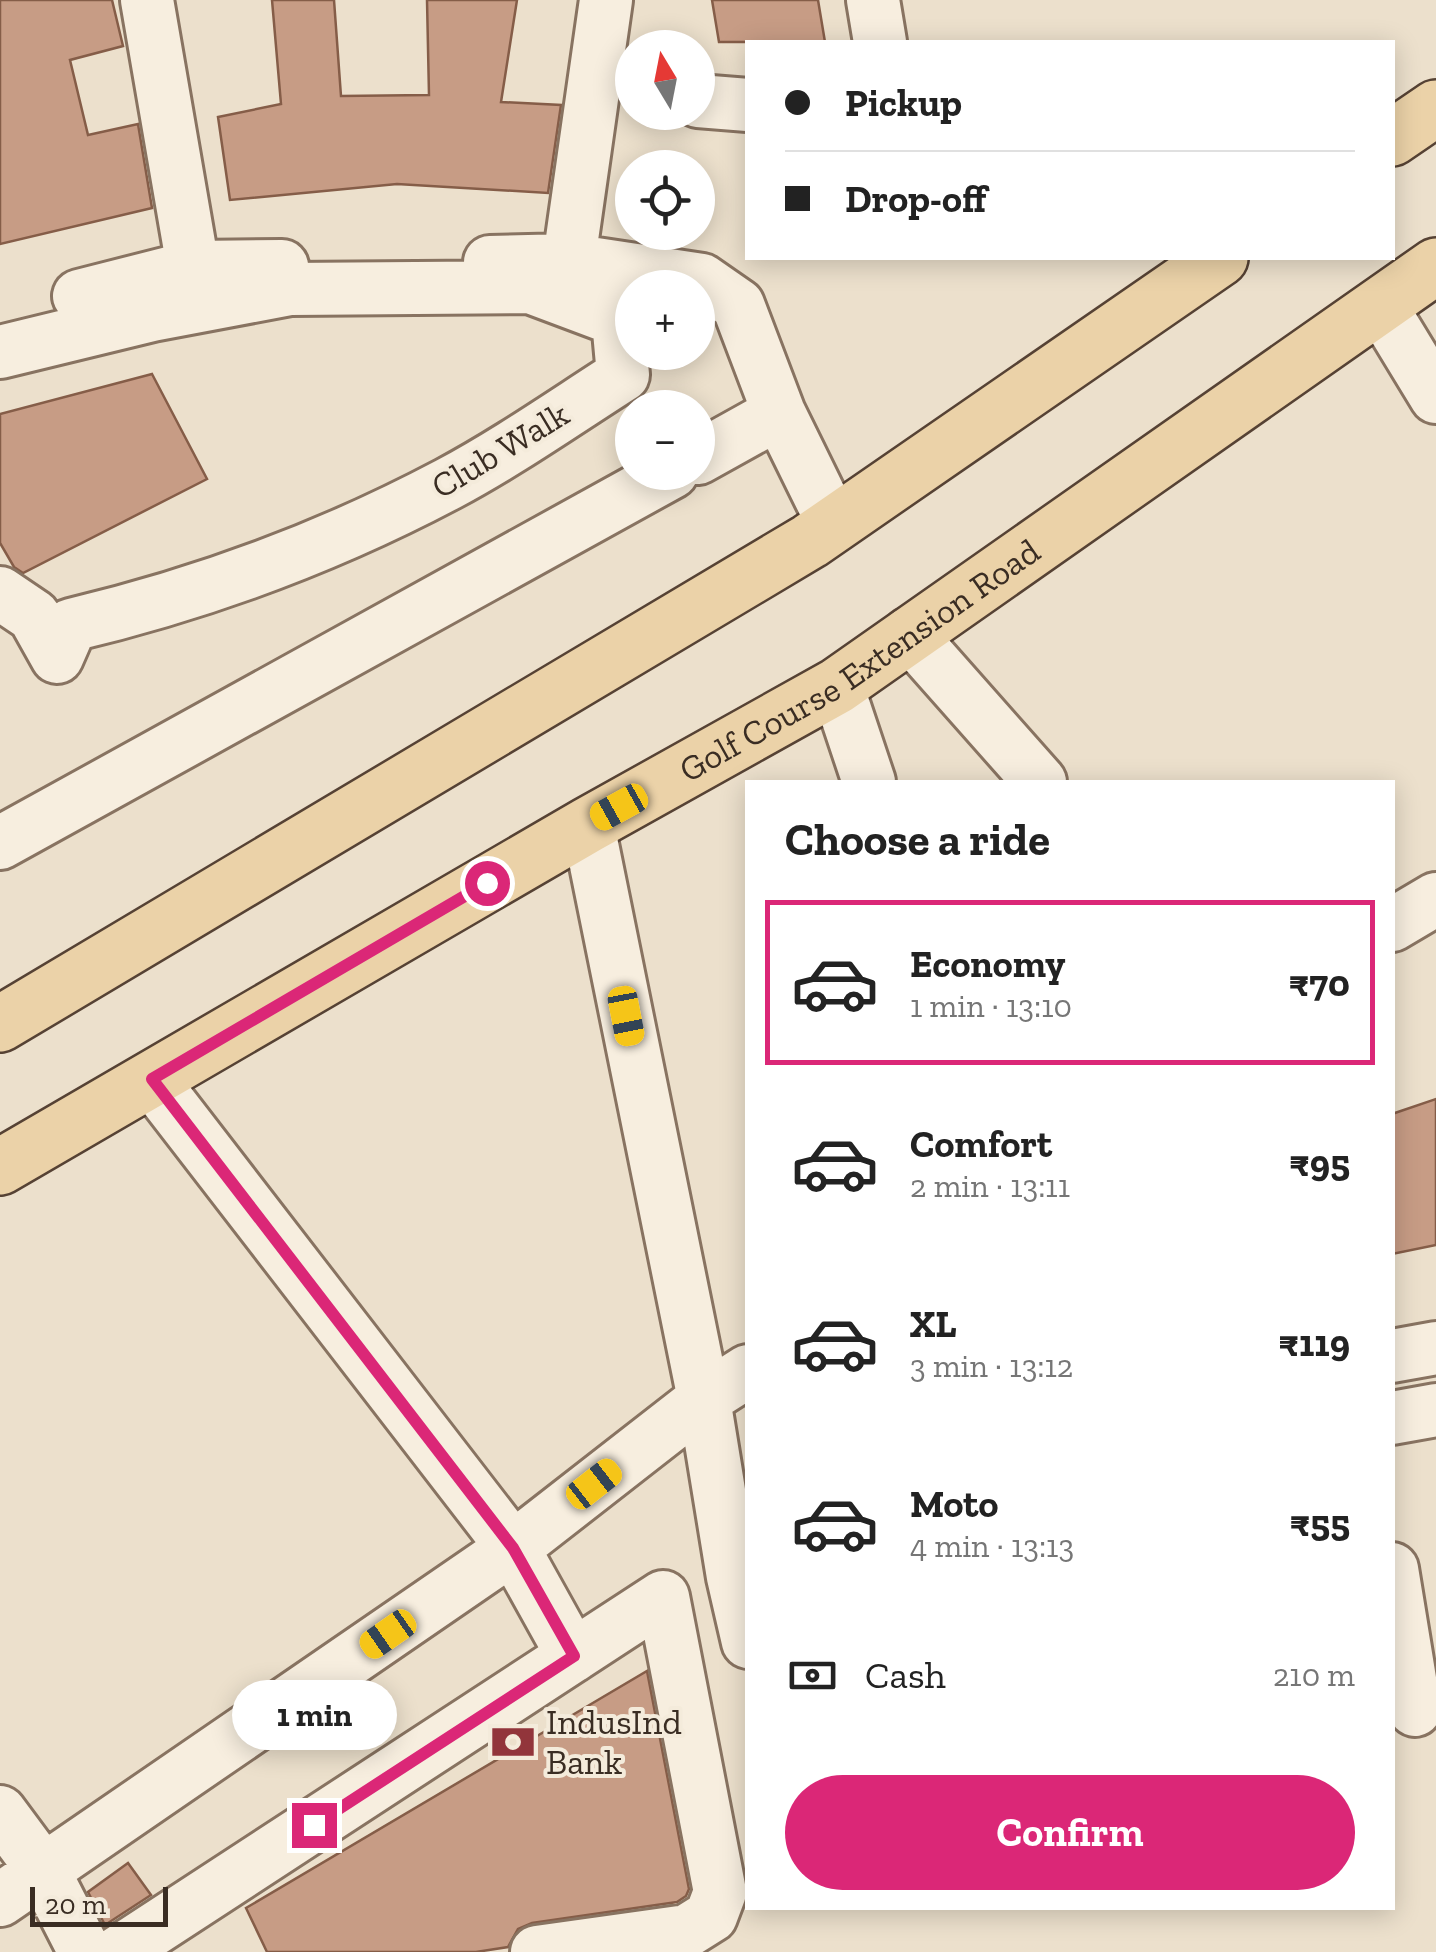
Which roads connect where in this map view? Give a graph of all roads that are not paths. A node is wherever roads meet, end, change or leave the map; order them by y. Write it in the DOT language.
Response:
graph roads {
  1 [pos="146,0"];
  2 [pos="606,0"];
  3 [pos="872,0"];
  4 [pos="880,40"];
  5 [pos="613,92"];
  6 [pos="715,102"];
  7 [pos="745,105"];
  8 [pos="1436,108"];
  9 [pos="1395,136"];
  10 [pos="569,260"];
  11 [pos="1217,260"];
  12 [pos="1436,266"];
  13 [pos="193,267"];
  14 [pos="1380,305"];
  15 [pos="0,316"];
  16 [pos="0,352"];
  17 [pos="1436,398"];
  18 [pos="779,413"];
  19 [pos="715,449"];
  20 [pos="639,490"];
  21 [pos="834,525"];
  22 [pos="0,593"];
  23 [pos="909,634"];
  24 [pos="836,686"];
  25 [pos="868,780"];
  26 [pos="1038,780"];
  27 [pos="588,824"];
  28 [pos="0,843"];
  29 [pos="1436,899"];
  30 [pos="1395,923"];
  31 [pos="0,1024"];
  32 [pos="152,1079"];
  33 [pos="0,1168"];
  34 [pos="1436,1348"];
  35 [pos="1395,1355"];
  36 [pos="745,1373"];
  37 [pos="704,1399"];
  38 [pos="1436,1410"];
  39 [pos="1395,1417"];
  40 [pos="513,1548"];
  41 [pos="740,1572"];
  42 [pos="1395,1587"];
  43 [pos="745,1616"];
  44 [pos="574,1656"];
  45 [pos="1415,1710"];
  46 [pos="0,1812"];
  47 [pos="43,1870"];
  48 [pos="0,1900"];
  49 [pos="85,1952"];
  50 [pos="118,1952"];
  51 [pos="537,1952"];
  1 -- 13 [label="street"];
  2 -- 5 [label="street"];
  3 -- 4 [label="street"];
  5 -- 10 [label="street"];
  6 -- 7 [label="street"];
  8 -- 9 [label="main road"];
  10 -- 13 [label="street"];
  10 -- 18 [label="street"];
  11 -- 21 [label="main road"];
  12 -- 14 [label="main road, Golf Course Extension Road"];
  13 -- 15 [label="street"];
  14 -- 17 [label="street"];
  14 -- 23 [label="main road, Golf Course Extension Road"];
  16 -- 22 [label="street, Club Walk"];
  18 -- 19 [label="street"];
  18 -- 21 [label="street"];
  20 -- 28 [label="street"];
  21 -- 31 [label="main road"];
  23 -- 24 [label="main road, Golf Course Extension Road"];
  23 -- 26 [label="street"];
  24 -- 25 [label="street"];
  24 -- 27 [label="main road, Golf Course Extension Road"];
  27 -- 32 [label="main road, Golf Course Extension Road"];
  27 -- 37 [label="street"];
  29 -- 30 [label="street"];
  32 -- 33 [label="main road, Golf Course Extension Road"];
  32 -- 40 [label="street"];
  34 -- 35 [label="street"];
  36 -- 37 [label="street"];
  37 -- 40 [label="street"];
  37 -- 41 [label="street"];
  38 -- 39 [label="street"];
  40 -- 44 [label="street"];
  40 -- 47 [label="street"];
  41 -- 43 [label="street"];
  42 -- 45 [label="street"];
  44 -- 50 [label="street"];
  44 -- 51 [label="street"];
  46 -- 47 [label="street"];
  47 -- 48 [label="street"];
  47 -- 49 [label="street"];
}
